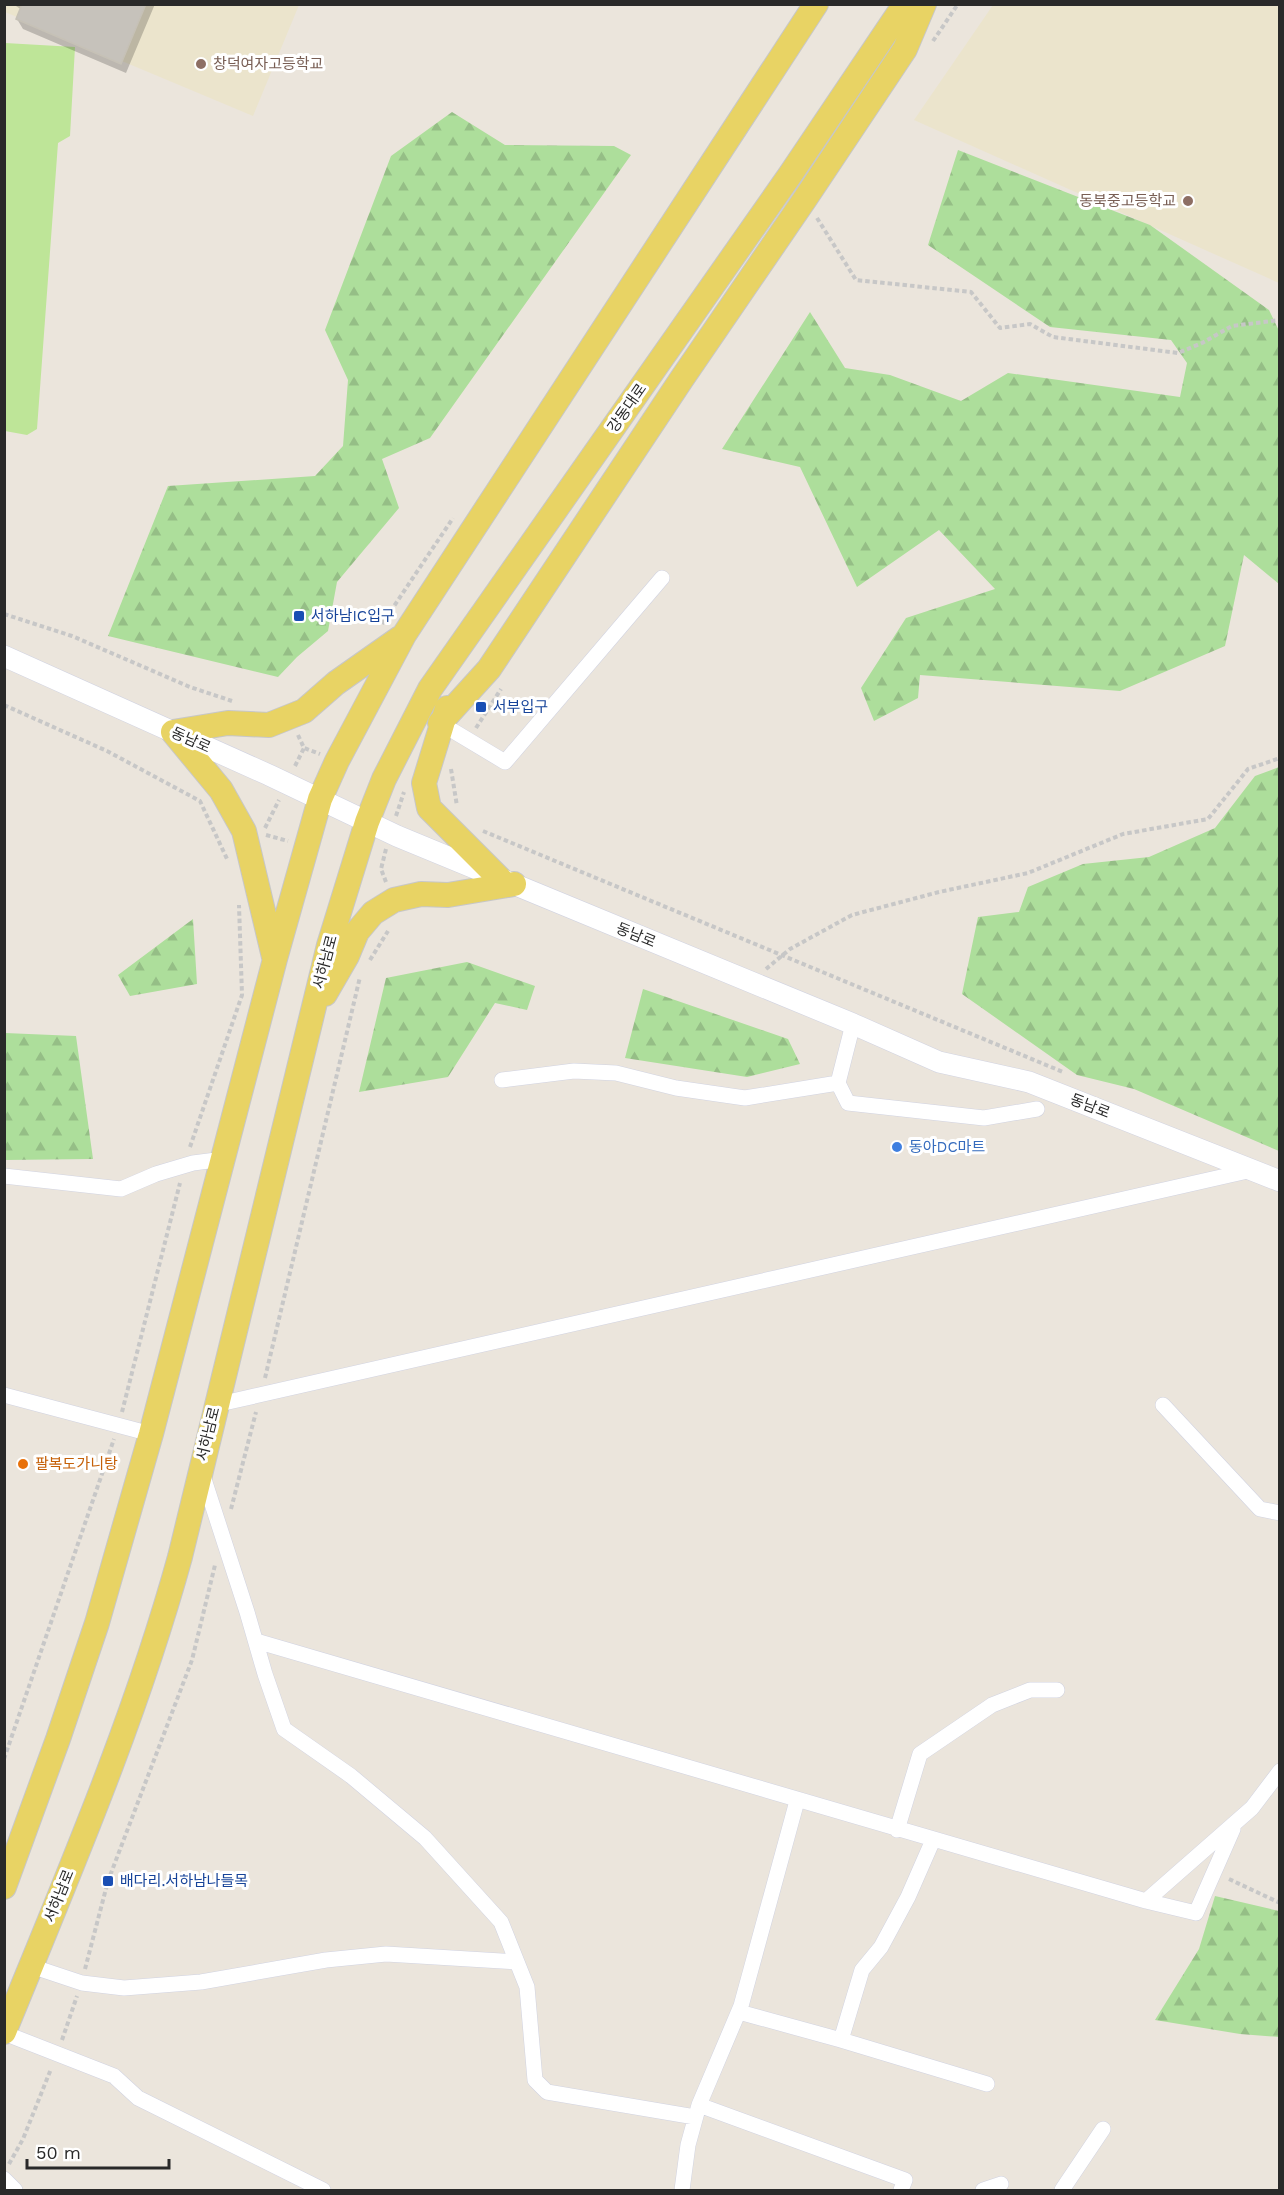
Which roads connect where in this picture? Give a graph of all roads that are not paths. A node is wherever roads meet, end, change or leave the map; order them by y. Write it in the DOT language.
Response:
graph roads {
  1 [pos="816,4"];
  2 [pos="895,4"];
  3 [pos="905,4"];
  4 [pos="924,4"];
  5 [pos="889,28"];
  6 [pos="662,578"];
  7 [pos="489,605"];
  8 [pos="404,635"];
  9 [pos="4,656"];
  10 [pos="440,723"];
  11 [pos="173,732"];
  12 [pos="320,799"];
  13 [pos="367,822"];
  14 [pos="507,882"];
  15 [pos="275,959"];
  16 [pos="311,1017"];
  17 [pos="853,1024"];
  18 [pos="502,1080"];
  19 [pos="838,1083"];
  20 [pos="1037,1109"];
  21 [pos="224,1159"];
  22 [pos="1252,1170"];
  23 [pos="4,1176"];
  24 [pos="1280,1181"];
  25 [pos="4,1395"];
  26 [pos="215,1405"];
  27 [pos="1163,1405"];
  28 [pos="151,1434"];
  29 [pos="200,1467"];
  30 [pos="1280,1513"];
  31 [pos="256,1641"];
  32 [pos="1057,1690"];
  33 [pos="1280,1771"];
  34 [pos="1280,1790"];
  35 [pos="1262,1795"];
  36 [pos="797,1801"];
  37 [pos="1235,1823"];
  38 [pos="897,1830"];
  39 [pos="933,1840"];
  40 [pos="4,1887"];
  41 [pos="1146,1901"];
  42 [pos="517,1962"];
  43 [pos="31,1966"];
  44 [pos="739,2012"];
  45 [pos="4,2032"];
  46 [pos="841,2040"];
  47 [pos="987,2084"];
  48 [pos="697,2111"];
  49 [pos="1103,2129"];
  50 [pos="1001,2184"];
  51 [pos="323,2190"];
  52 [pos="682,2190"];
  53 [pos="901,2190"];
  54 [pos="982,2190"];
  55 [pos="1062,2190"];
  1 -- 8 [label="main road"];
  2 -- 5 [label="main road"];
  3 -- 5 [label="main road, 강동대로"];
  4 -- 10 [label="main road"];
  5 -- 7 [label="main road, 강동대로"];
  6 -- 10 [label="street"];
  7 -- 10 [label="main road"];
  7 -- 13 [label="main road, 강동대로"];
  8 -- 11 [label="main road"];
  8 -- 12 [label="main road"];
  9 -- 11 [label="main road, 동남로"];
  10 -- 14 [label="main road"];
  11 -- 12 [label="main road, 동남로"];
  11 -- 15 [label="main road"];
  12 -- 13 [label="main road, 동남로"];
  12 -- 15 [label="main road"];
  13 -- 14 [label="main road, 동남로"];
  13 -- 16 [label="main road, 서하남로"];
  14 -- 16 [label="main road"];
  14 -- 17 [label="main road, 동남로"];
  15 -- 21 [label="main road"];
  16 -- 26 [label="main road, 서하남로"];
  17 -- 19 [label="street"];
  17 -- 22 [label="main road, 동남로"];
  18 -- 19 [label="street"];
  19 -- 20 [label="street"];
  21 -- 23 [label="street"];
  21 -- 28 [label="main road"];
  22 -- 24 [label="main road, 동남로"];
  22 -- 26 [label="street"];
  25 -- 28 [label="street"];
  26 -- 29 [label="main road, 서하남로"];
  27 -- 30 [label="street"];
  28 -- 40 [label="main road"];
  29 -- 31 [label="street"];
  29 -- 43 [label="main road, 서하남로"];
  31 -- 36 [label="street"];
  31 -- 42 [label="street"];
  32 -- 38 [label="street"];
  33 -- 35 [label="street"];
  34 -- 35 [label="street"];
  35 -- 37 [label="street"];
  36 -- 38 [label="street"];
  36 -- 44 [label="street"];
  37 -- 41 [label="street"];
  37 -- 41 [label="street"];
  38 -- 39 [label="street"];
  39 -- 41 [label="street"];
  39 -- 46 [label="street"];
  42 -- 43 [label="street"];
  42 -- 48 [label="street"];
  43 -- 45 [label="main road, 서하남로"];
  44 -- 46 [label="street"];
  44 -- 48 [label="street"];
  45 -- 51 [label="street"];
  46 -- 47 [label="street"];
  48 -- 52 [label="street"];
  48 -- 53 [label="street"];
  49 -- 55 [label="street"];
  50 -- 54 [label="street"];
}
